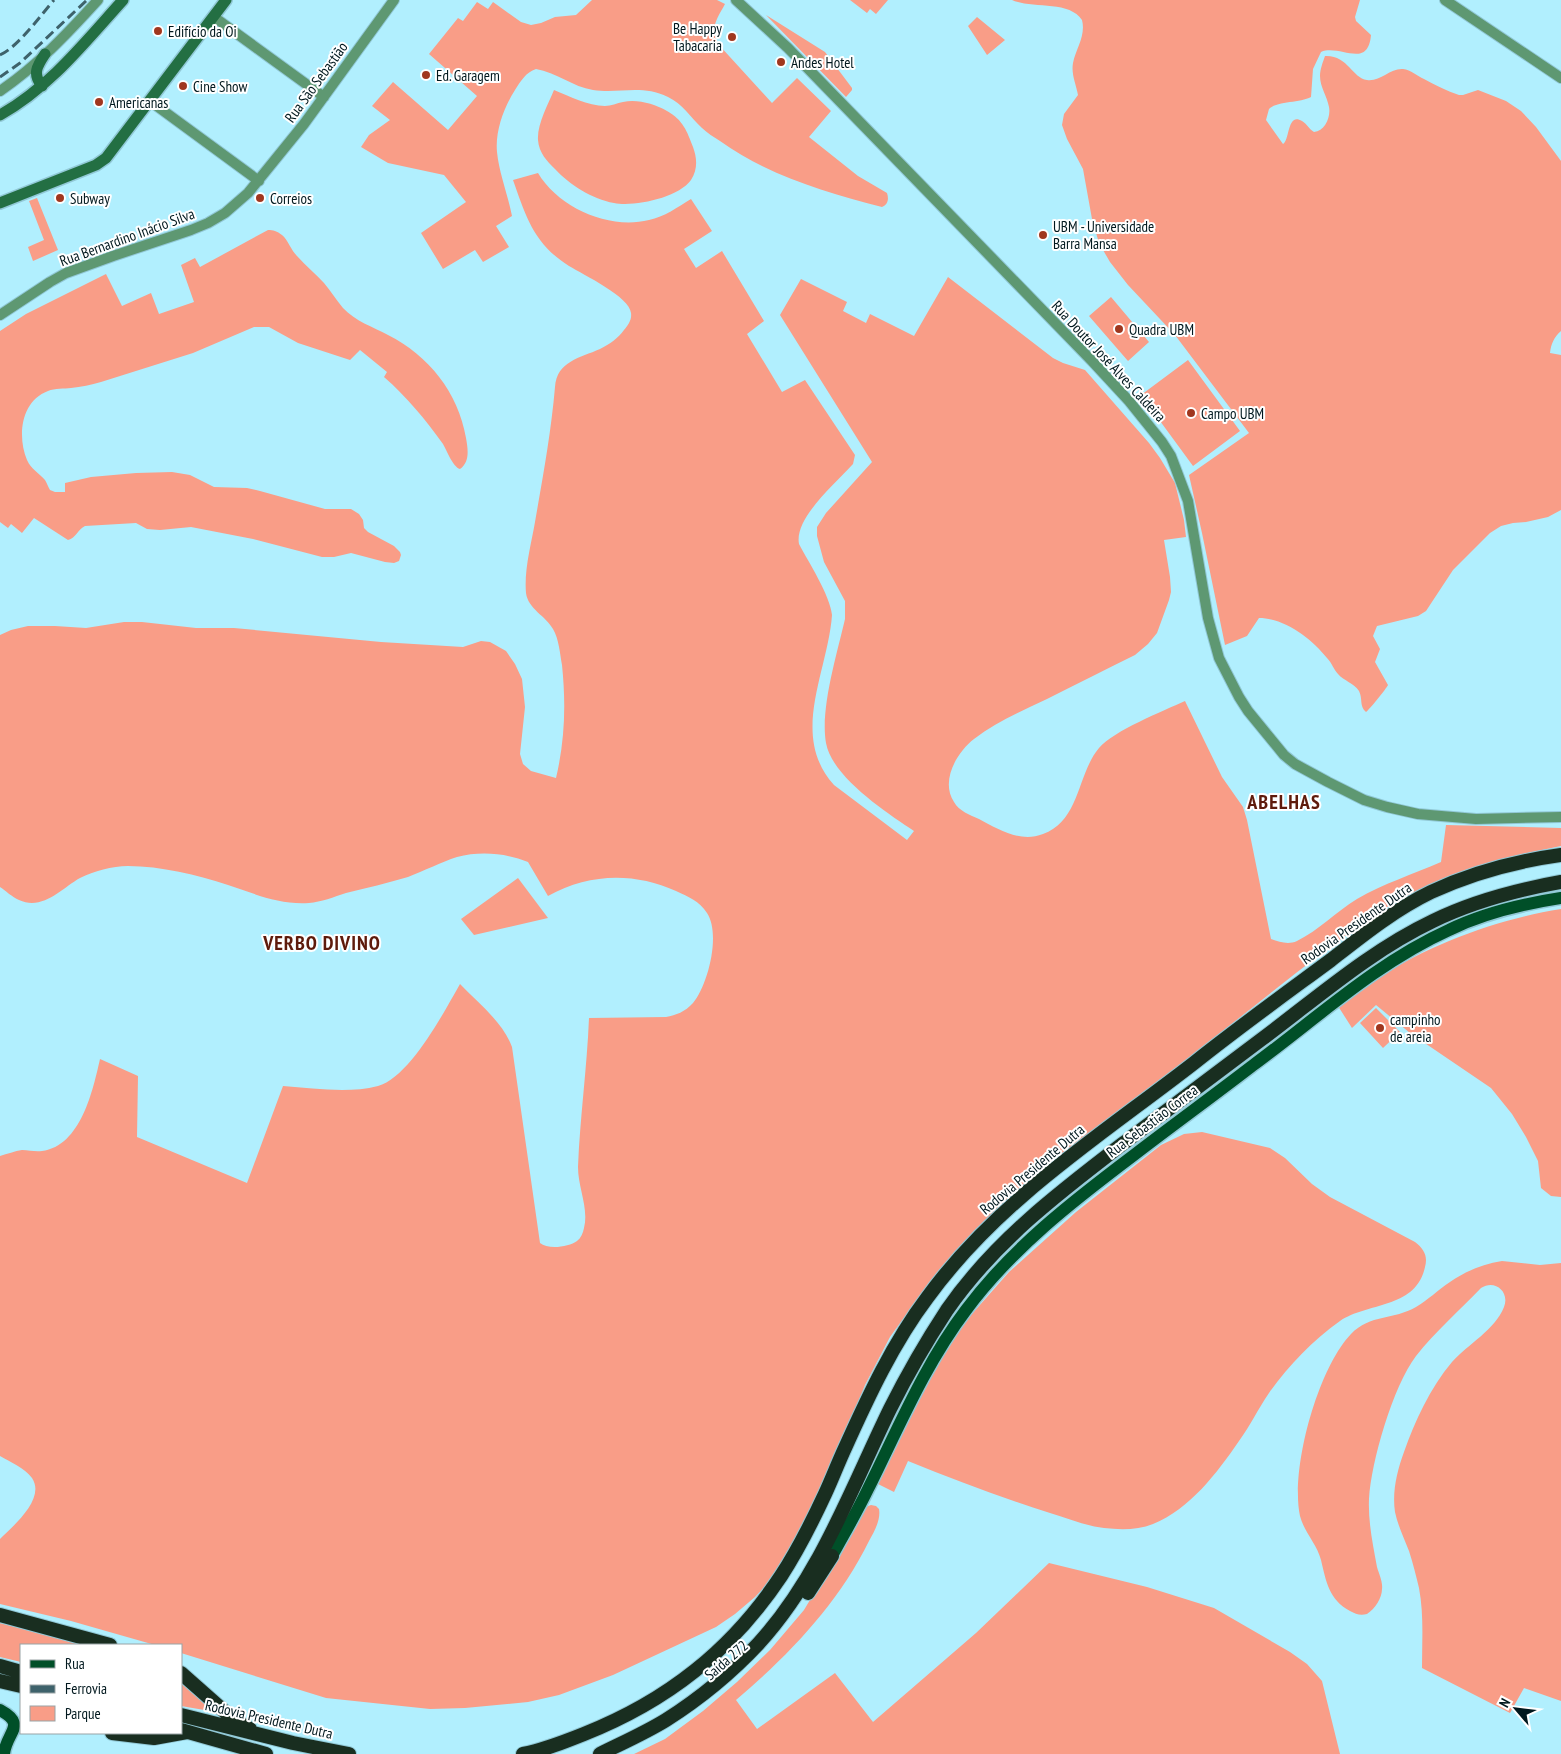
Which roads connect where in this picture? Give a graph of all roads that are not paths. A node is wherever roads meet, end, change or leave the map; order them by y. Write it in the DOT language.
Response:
graph roads {
  1 [pos="98,0"];
  2 [pos="124,0"];
  3 [pos="226,0"];
  4 [pos="394,0"];
  5 [pos="1445,0"];
  6 [pos="739,2"];
  7 [pos="214,17"];
  8 [pos="44,54"];
  9 [pos="1561,78"];
  10 [pos="42,86"];
  11 [pos="0,91"];
  12 [pos="324,97"];
  13 [pos="150,101"];
  14 [pos="0,115"];
  15 [pos="259,181"];
  16 [pos="0,203"];
  17 [pos="0,315"];
  18 [pos="1561,816"];
  19 [pos="1561,850"];
  20 [pos="1561,854"];
  21 [pos="1561,882"];
  22 [pos="1561,898"];
  23 [pos="1329,961"];
  24 [pos="832,1556"];
  25 [pos="0,1615"];
  26 [pos="106,1644"];
  27 [pos="0,1666"];
  28 [pos="20,1672"];
  29 [pos="182,1675"];
  30 [pos="10,1683"];
  31 [pos="20,1692"];
  32 [pos="8,1715"];
  33 [pos="182,1715"];
  34 [pos="184,1731"];
  35 [pos="11,1734"];
  36 [pos="120,1734"];
  37 [pos="171,1734"];
  38 [pos="293,1743"];
  39 [pos="0,1745"];
  40 [pos="4,1754"];
  41 [pos="266,1754"];
  42 [pos="349,1754"];
  43 [pos="523,1754"];
  44 [pos="600,1754"];
  45 [pos="610,1754"];
  1 -- 8 [label="street"];
  2 -- 10 [label="main road"];
  3 -- 7 [label="main road"];
  4 -- 12 [label="street, Rua São Sebastião"];
  5 -- 9 [label="street"];
  6 -- 18 [label="street, Rua Doutor José Alves Caldeira"];
  7 -- 12 [label="street"];
  7 -- 13 [label="main road"];
  8 -- 10 [label="main road"];
  8 -- 11 [label="street"];
  10 -- 14 [label="main road"];
  12 -- 15 [label="street, Rua São Sebastião"];
  13 -- 15 [label="street"];
  13 -- 16 [label="main road"];
  15 -- 17 [label="street, Rua Bernardino Inácio Silva"];
  19 -- 23 [label="highway"];
  20 -- 23 [label="highway, Rodovia Presidente Dutra"];
  21 -- 44 [label="highway"];
  22 -- 24 [label="main road, Rua Sebastião Correa"];
  23 -- 43 [label="highway, Rodovia Presidente Dutra"];
  24 -- 45 [label="highway, Saída 272"];
  25 -- 26 [label="highway"];
  27 -- 28 [label="highway"];
  29 -- 38 [label="highway"];
  30 -- 31 [label="highway"];
  32 -- 35 [label="main road"];
  33 -- 38 [label="highway, Rodovia Presidente Dutra"];
  34 -- 41 [label="highway"];
  35 -- 40 [label="main road"];
  36 -- 37 [label="highway"];
  38 -- 42 [label="highway, Rodovia Presidente Dutra"];
  39 -- 40 [label="main road"];
}
